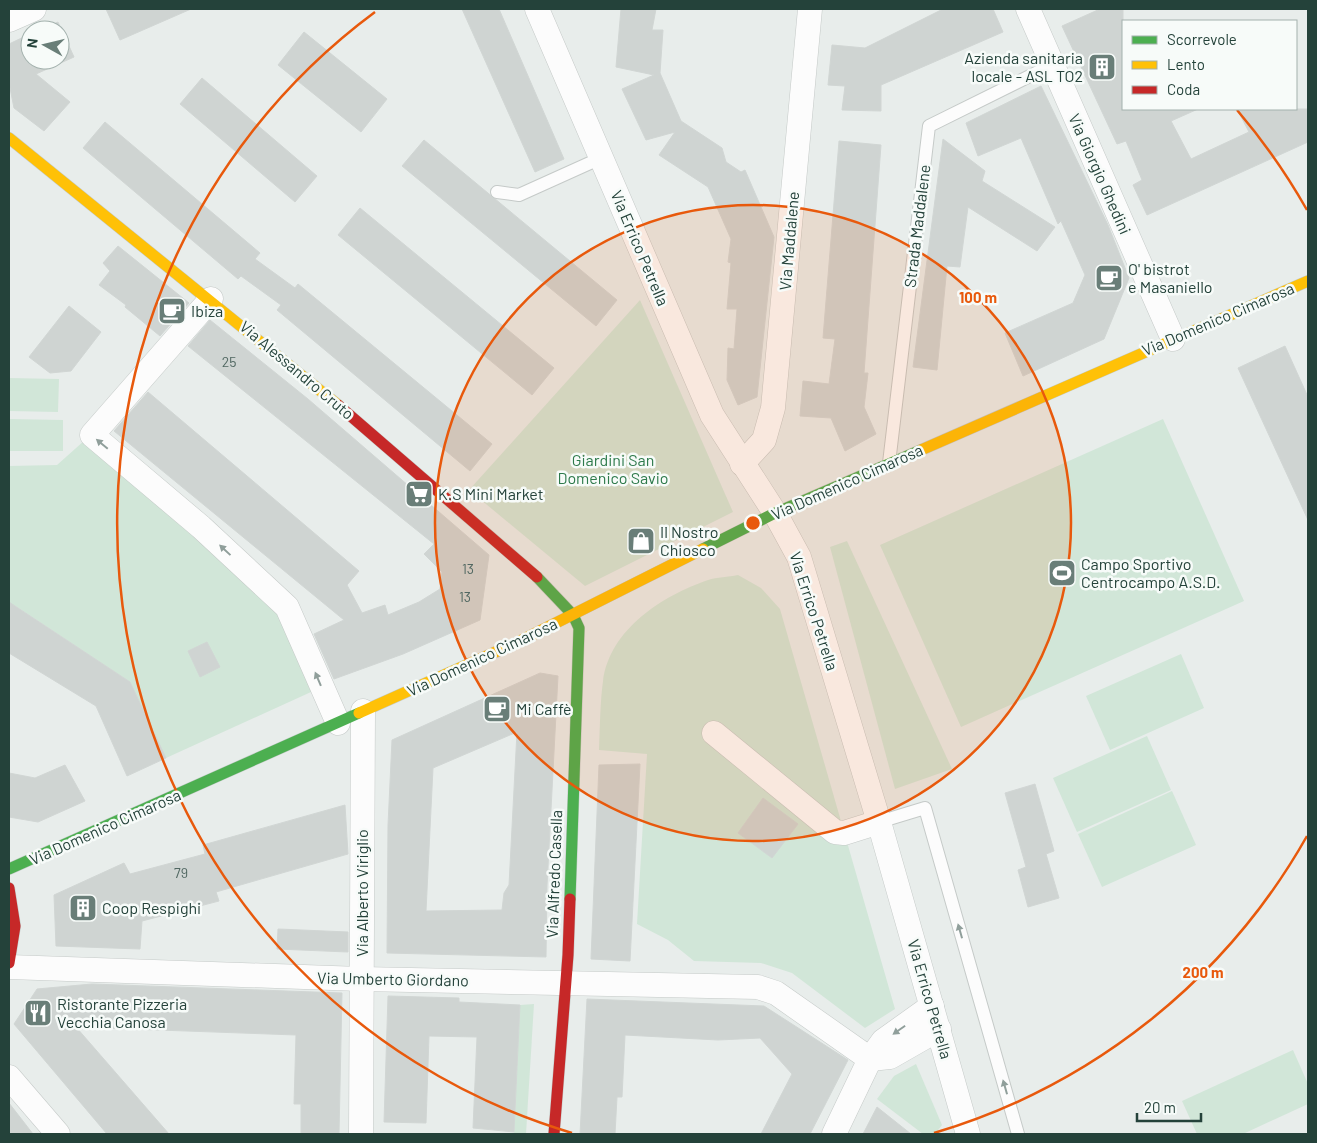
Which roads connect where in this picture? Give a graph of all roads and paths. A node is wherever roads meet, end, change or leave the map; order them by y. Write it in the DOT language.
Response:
graph roads {
  1 [pos="34,9"];
  2 [pos="537,9"];
  3 [pos="810,9"];
  4 [pos="1033,10"];
  5 [pos="9,20"];
  6 [pos="1052,65"];
  7 [pos="9,138"];
  8 [pos="601,158"];
  9 [pos="497,192"];
  10 [pos="1308,281"];
  11 [pos="211,299"];
  12 [pos="1173,339"];
  13 [pos="889,463"];
  14 [pos="742,464"];
  15 [pos="776,513"];
  16 [pos="573,615"];
  17 [pos="363,711"];
  18 [pos="338,723"];
  19 [pos="714,733"];
  20 [pos="880,822"];
  21 [pos="9,870"];
  22 [pos="9,888"];
  23 [pos="9,965"];
  24 [pos="361,979"];
  25 [pos="565,984"];
  26 [pos="932,1006"];
  27 [pos="939,1030"];
  28 [pos="870,1059"];
  29 [pos="9,1077"];
  30 [pos="58,1134"];
  31 [pos="361,1134"];
  32 [pos="554,1134"];
  33 [pos="834,1134"];
  34 [pos="968,1134"];
  35 [pos="1018,1134"];
  1 -- 5 [label="street"];
  2 -- 8 [label="street, Via Errico Petrella"];
  3 -- 14 [label="street, Via Maddalene"];
  4 -- 6 [label="street, Via Giorgio Ghedini"];
  6 -- 12 [label="street, Via Giorgio Ghedini"];
  6 -- 13 [label="lane, Strada Maddalene"];
  7 -- 11 [label="street, Via Alessandro Cruto"];
  8 -- 9 [label="lane"];
  8 -- 14 [label="street, Via Errico Petrella"];
  10 -- 12 [label="street, Via Domenico Cimarosa"];
  11 -- 16 [label="street, Via Alessandro Cruto"];
  18 -- 11 [label="street, one-way"];
  12 -- 13 [label="street, Via Domenico Cimarosa"];
  13 -- 15 [label="street, Via Domenico Cimarosa"];
  14 -- 15 [label="street, Via Errico Petrella"];
  15 -- 16 [label="street, Via Domenico Cimarosa"];
  15 -- 20 [label="street, Via Errico Petrella"];
  16 -- 17 [label="street, Via Domenico Cimarosa"];
  16 -- 25 [label="street, Via Alfredo Casella"];
  17 -- 18 [label="street, Via Domenico Cimarosa"];
  17 -- 24 [label="street, Via Alberto Viriglio"];
  18 -- 21 [label="street, Via Domenico Cimarosa"];
  19 -- 20 [label="street"];
  20 -- 26 [label="street, Via Errico Petrella"];
  35 -- 20 [label="lane, one-way"];
  22 -- 23 [label="street"];
  23 -- 24 [label="street, Via Umberto Giordano"];
  24 -- 25 [label="street, Via Umberto Giordano"];
  24 -- 31 [label="street, Via Alberto Viriglio"];
  25 -- 28 [label="street, Via Umberto Giordano"];
  25 -- 32 [label="street, Via Alfredo Casella"];
  26 -- 27 [label="street, Via Errico Petrella"];
  26 -- 28 [label="street, one-way"];
  27 -- 28 [label="street"];
  27 -- 34 [label="street, Via Errico Petrella"];
  28 -- 33 [label="street"];
  29 -- 30 [label="street"];
}
